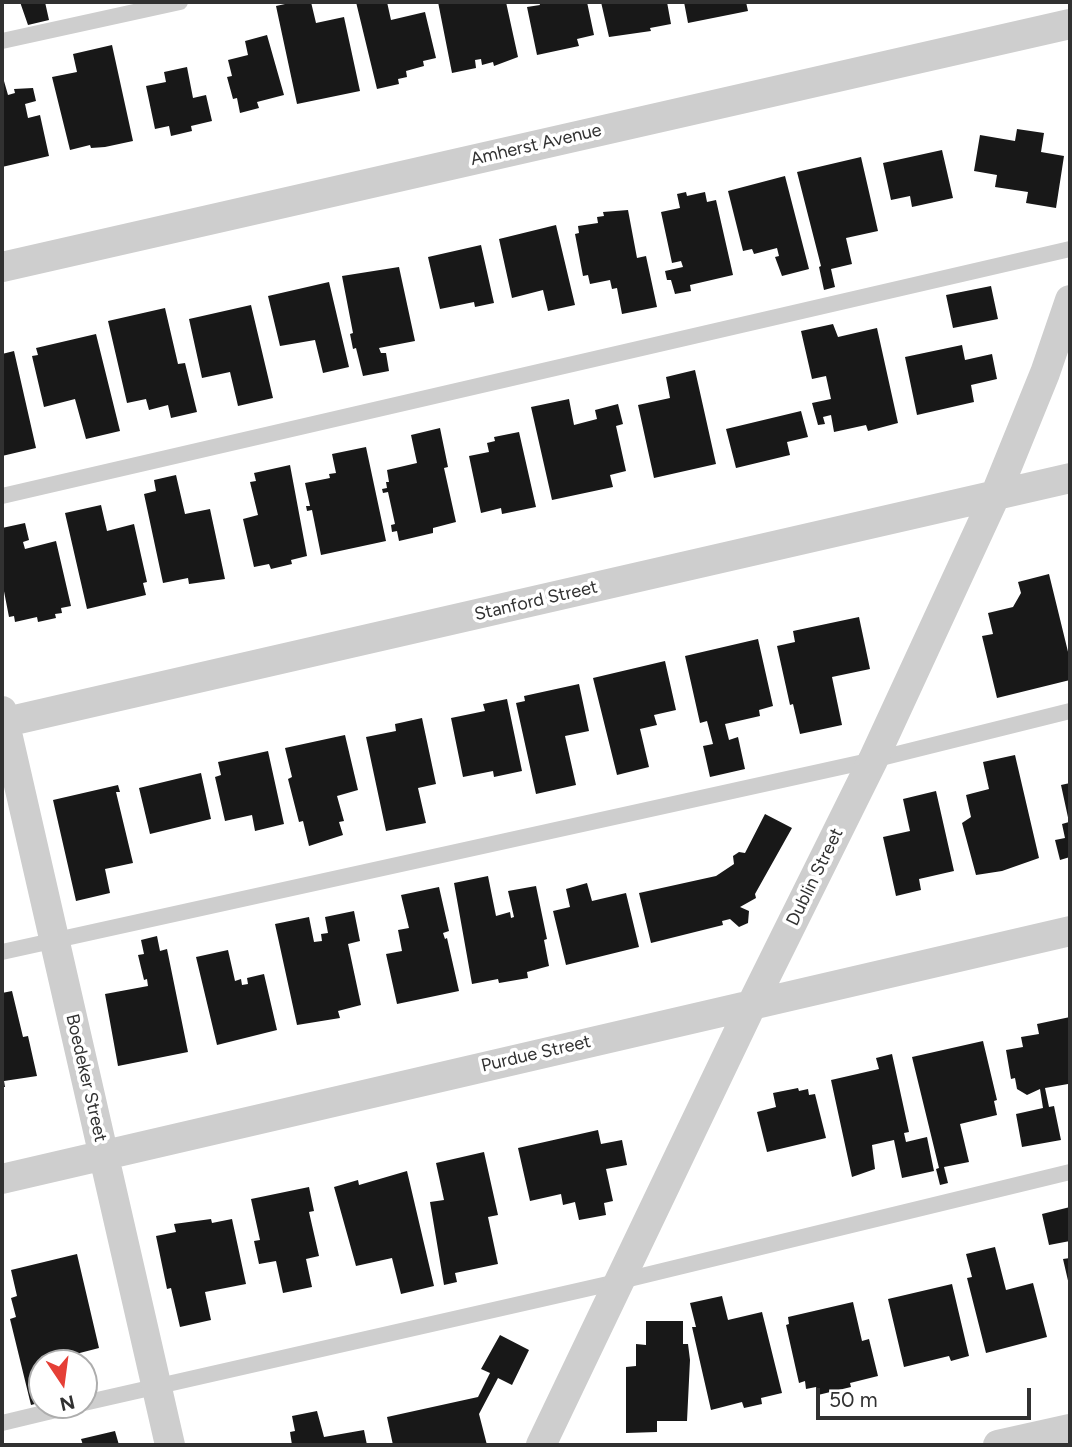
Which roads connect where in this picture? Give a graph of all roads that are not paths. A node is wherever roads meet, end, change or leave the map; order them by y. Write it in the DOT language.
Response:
graph roads {
  1 [pos="180,2"];
  2 [pos="1070,24"];
  3 [pos="2,41"];
  4 [pos="1070,248"];
  5 [pos="2,267"];
  6 [pos="1070,300"];
  7 [pos="1070,478"];
  8 [pos="2,496"];
  9 [pos="995,496"];
  10 [pos="1070,710"];
  11 [pos="3,719"];
  12 [pos="873,760"];
  13 [pos="1070,931"];
  14 [pos="54,941"];
  15 [pos="2,952"];
  16 [pos="752,1004"];
  17 [pos="104,1156"];
  18 [pos="1070,1172"];
  19 [pos="2,1179"];
  20 [pos="621,1281"];
  21 [pos="156,1387"];
  22 [pos="98,1401"];
  23 [pos="28,1417"];
  24 [pos="2,1423"];
  25 [pos="1070,1429"];
  26 [pos="170,1445"];
  27 [pos="541,1445"];
  28 [pos="998,1445"];
  1 -- 3 [label="lane"];
  2 -- 5 [label="street, Amherst Avenue"];
  4 -- 8 [label="lane"];
  6 -- 9 [label="street, Dublin Street"];
  7 -- 9 [label="street, Stanford Street"];
  9 -- 11 [label="street, Stanford Street"];
  9 -- 12 [label="street, Dublin Street"];
  10 -- 12 [label="lane"];
  11 -- 14 [label="street, Boedeker Street"];
  12 -- 14 [label="lane"];
  12 -- 16 [label="street, Dublin Street"];
  13 -- 16 [label="street, Purdue Street"];
  14 -- 15 [label="lane"];
  14 -- 17 [label="street, Boedeker Street"];
  16 -- 17 [label="street, Purdue Street"];
  16 -- 20 [label="street, Dublin Street"];
  17 -- 19 [label="street, Purdue Street"];
  17 -- 21 [label="street, Boedeker Street"];
  18 -- 20 [label="lane"];
  20 -- 21 [label="lane"];
  20 -- 27 [label="street, Dublin Street"];
  21 -- 22 [label="lane"];
  21 -- 26 [label="street, Boedeker Street"];
  23 -- 24 [label="lane"];
  25 -- 28 [label="street"];
}
